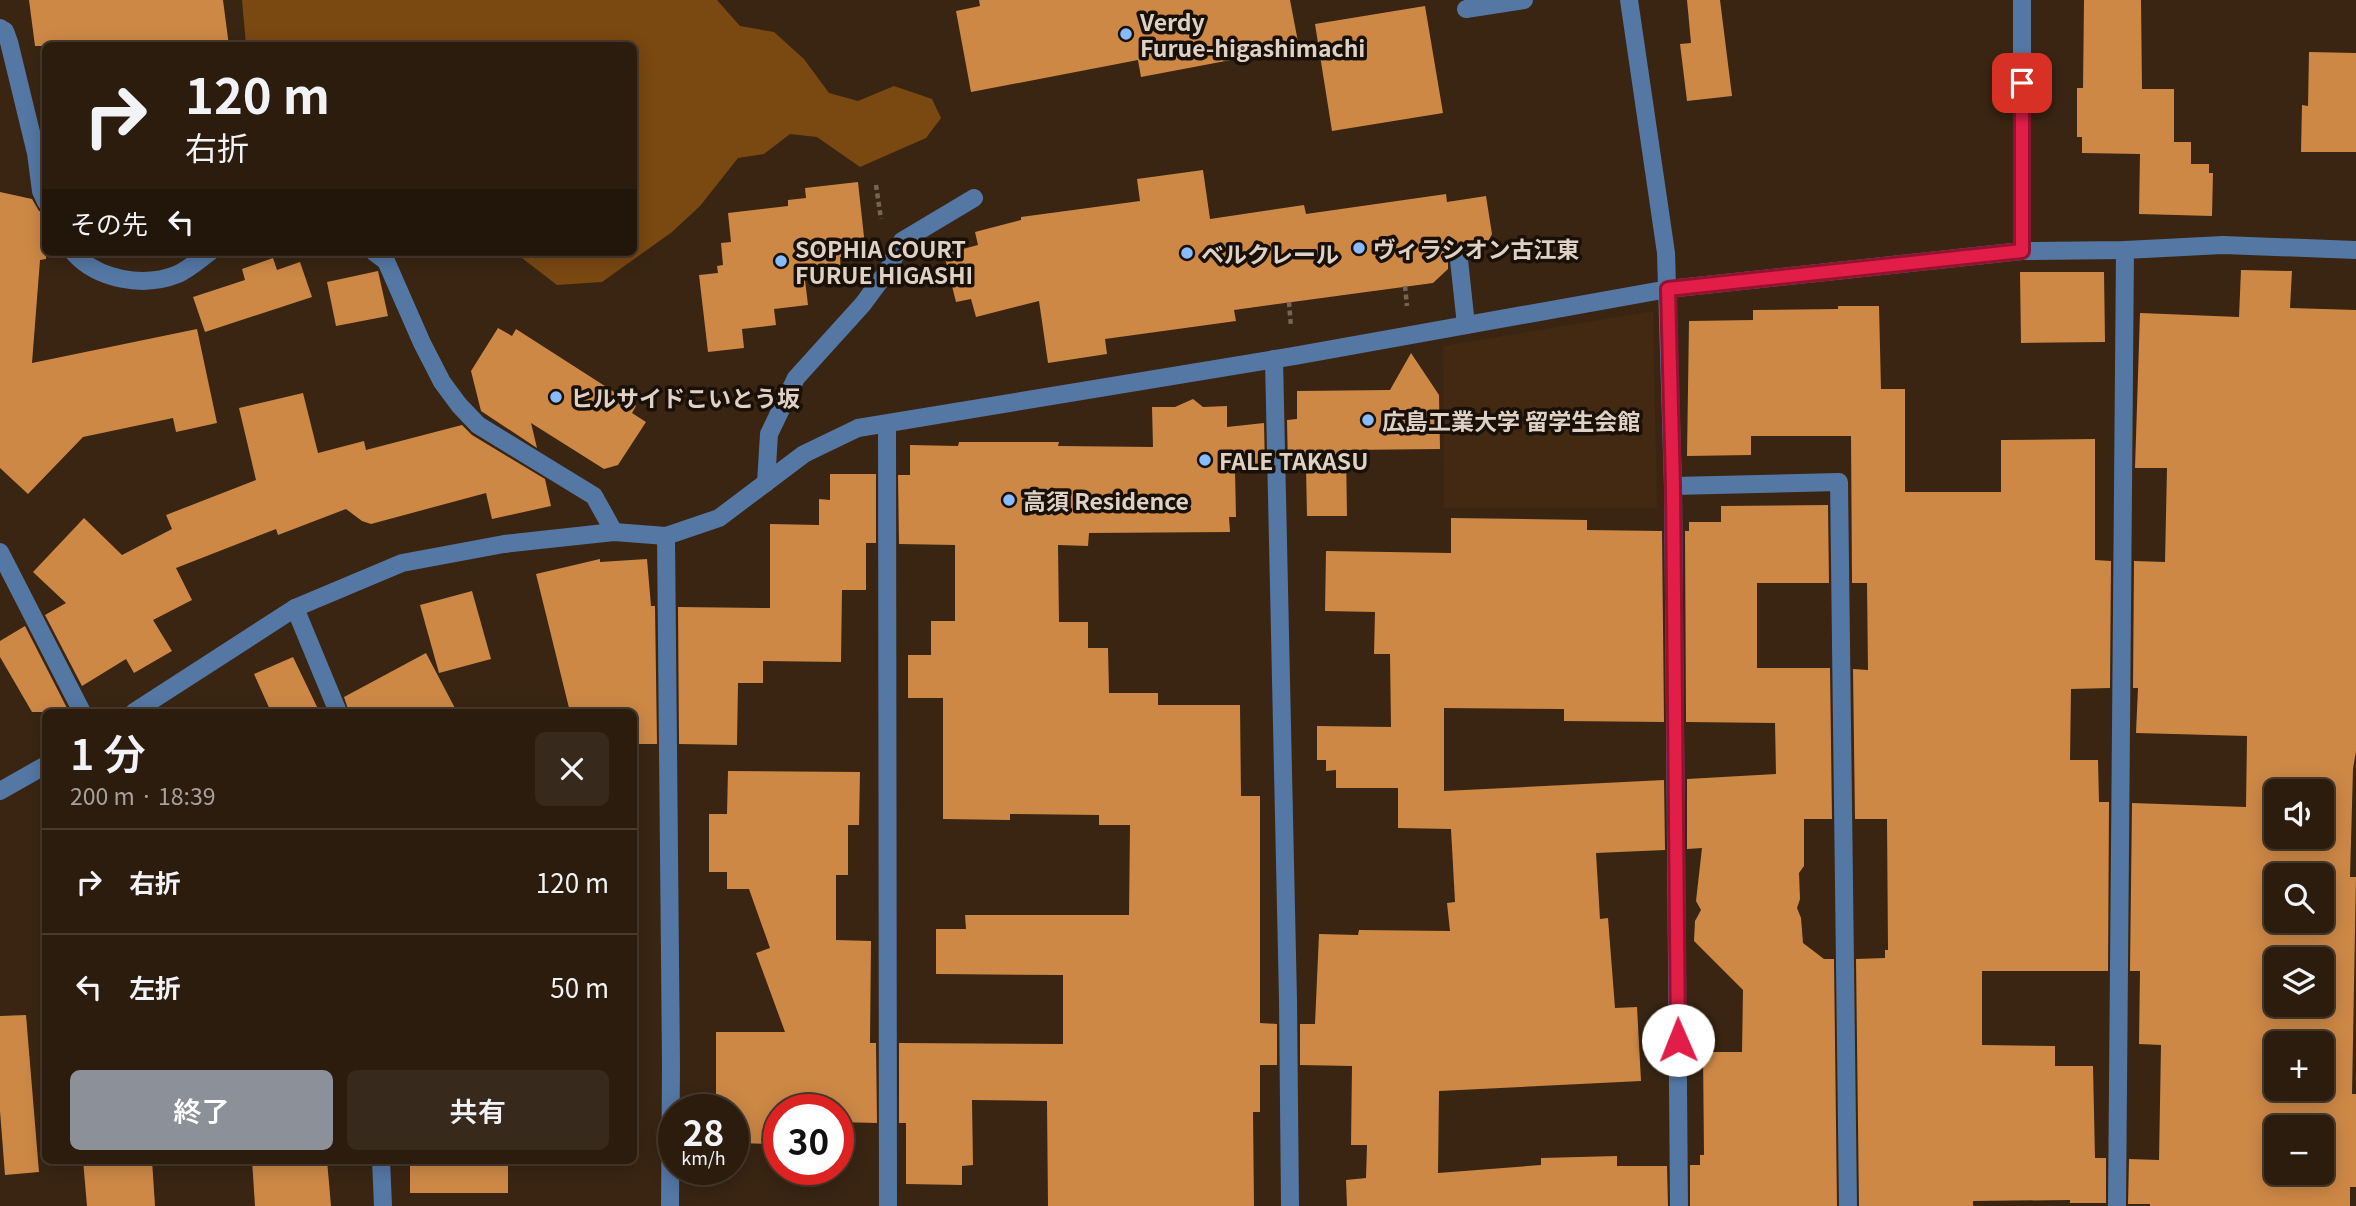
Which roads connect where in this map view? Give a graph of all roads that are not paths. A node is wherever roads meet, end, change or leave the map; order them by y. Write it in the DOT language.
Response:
graph roads {
  1 [pos="1524,0"];
  2 [pos="1629,0"];
  3 [pos="2022,0"];
  4 [pos="1466,9"];
  5 [pos="0,28"];
  6 [pos="42,193"];
  7 [pos="974,198"];
  8 [pos="2125,250"];
  9 [pos="2356,250"];
  10 [pos="2022,251"];
  11 [pos="78,256"];
  12 [pos="203,256"];
  13 [pos="379,256"];
  14 [pos="1459,260"];
  15 [pos="1668,289"];
  16 [pos="1466,325"];
  17 [pos="1274,359"];
  18 [pos="887,424"];
  19 [pos="766,483"];
  20 [pos="1673,486"];
  21 [pos="614,532"];
  22 [pos="666,536"];
  23 [pos="0,552"];
  24 [pos="295,608"];
  25 [pos="80,709"];
  26 [pos="139,709"];
  27 [pos="337,709"];
  28 [pos="42,767"];
  29 [pos="0,791"];
  30 [pos="381,1164"];
  31 [pos="383,1206"];
  32 [pos="670,1206"];
  33 [pos="888,1206"];
  34 [pos="1290,1206"];
  35 [pos="1679,1206"];
  36 [pos="1848,1206"];
  37 [pos="2117,1206"];
  1 -- 4 [label="street"];
  2 -- 15 [label="street"];
  3 -- 10 [label="street"];
  5 -- 6 [label="street"];
  7 -- 19 [label="street"];
  8 -- 9 [label="street"];
  8 -- 10 [label="street"];
  8 -- 37 [label="street"];
  10 -- 15 [label="street"];
  11 -- 12 [label="street"];
  13 -- 21 [label="street"];
  14 -- 16 [label="street"];
  15 -- 16 [label="street"];
  15 -- 20 [label="street"];
  16 -- 17 [label="street"];
  17 -- 18 [label="street"];
  17 -- 34 [label="street"];
  18 -- 19 [label="street"];
  18 -- 33 [label="street"];
  19 -- 22 [label="street"];
  20 -- 35 [label="street"];
  20 -- 36 [label="street"];
  21 -- 22 [label="street"];
  21 -- 24 [label="street"];
  22 -- 32 [label="street"];
  23 -- 25 [label="street"];
  24 -- 26 [label="street"];
  24 -- 27 [label="street"];
  28 -- 29 [label="street"];
  30 -- 31 [label="street"];
}
